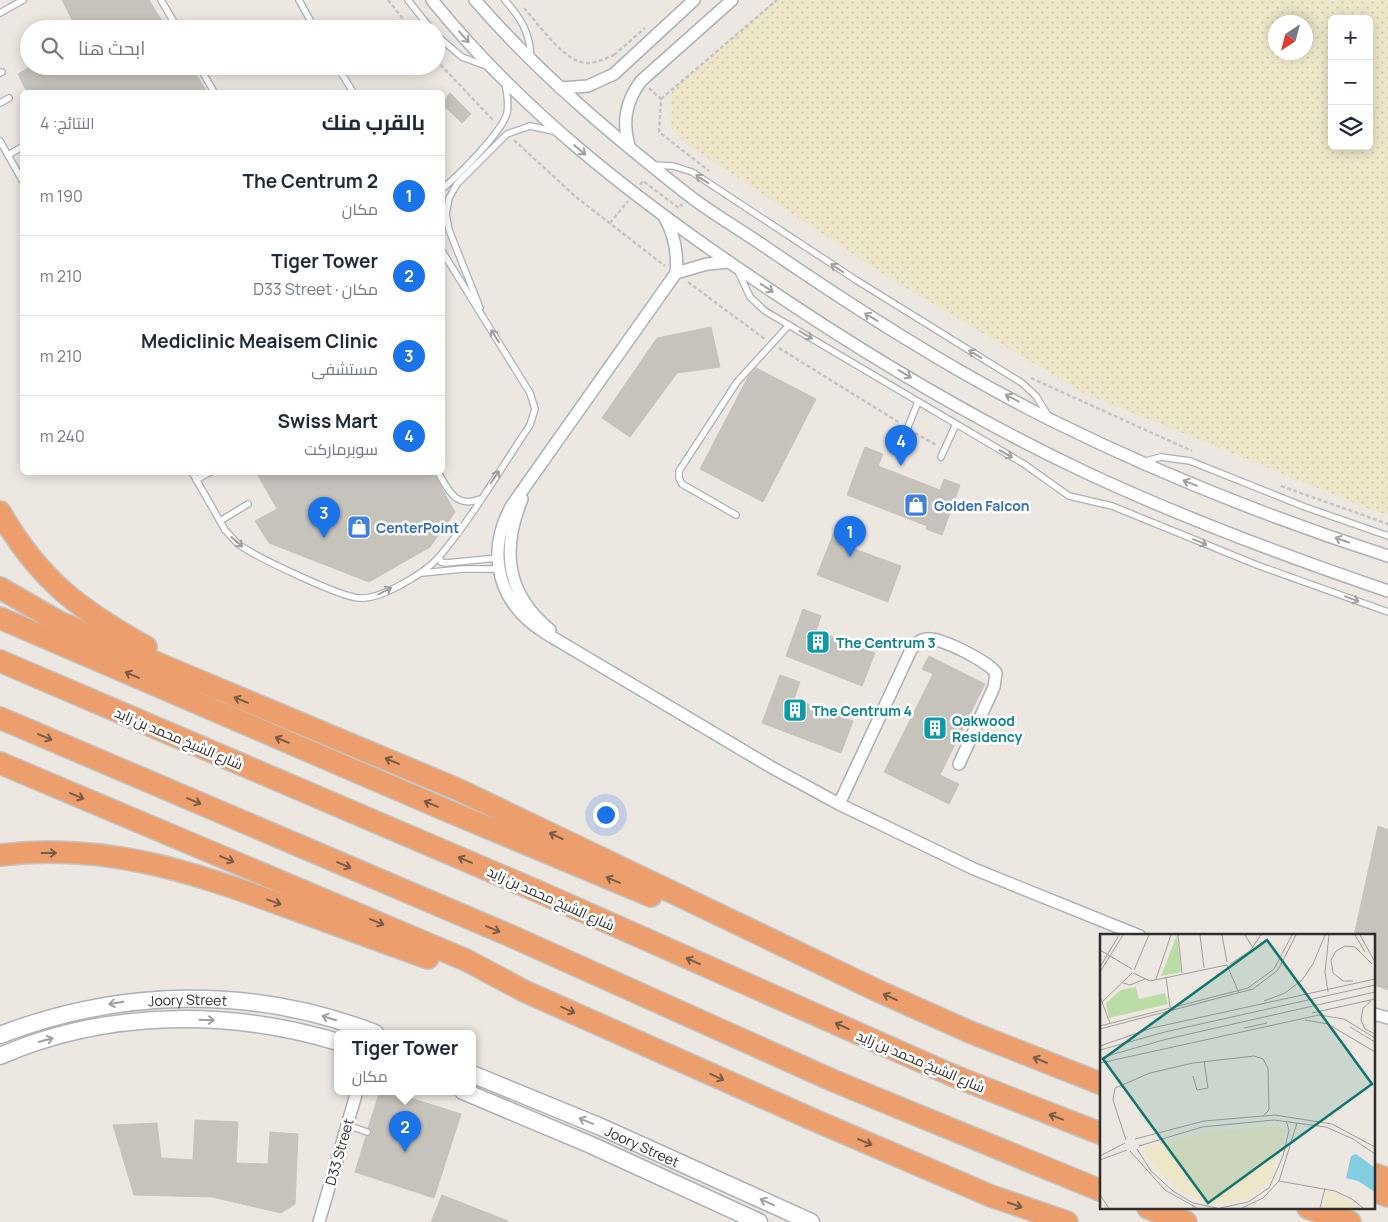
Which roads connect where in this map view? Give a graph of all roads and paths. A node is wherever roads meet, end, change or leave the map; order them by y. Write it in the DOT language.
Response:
graph roads {
  1 [pos="23,0"];
  2 [pos="161,0"];
  3 [pos="298,0"];
  4 [pos="388,0"];
  5 [pos="408,0"];
  6 [pos="432,0"];
  7 [pos="476,0"];
  8 [pos="505,0"];
  9 [pos="694,0"];
  10 [pos="732,0"];
  11 [pos="777,0"];
  12 [pos="523,7"];
  13 [pos="0,13"];
  14 [pos="173,20"];
  15 [pos="310,20"];
  16 [pos="404,20"];
  17 [pos="424,20"];
  18 [pos="445,43"];
  19 [pos="531,60"];
  20 [pos="624,65"];
  21 [pos="495,69"];
  22 [pos="204,75"];
  23 [pos="343,75"];
  24 [pos="504,78"];
  25 [pos="641,81"];
  26 [pos="560,88"];
  27 [pos="213,90"];
  28 [pos="352,90"];
  29 [pos="9,98"];
  30 [pos="660,99"];
  31 [pos="0,103"];
  32 [pos="559,132"];
  33 [pos="0,141"];
  34 [pos="629,146"];
  35 [pos="20,148"];
  36 [pos="8,155"];
  37 [pos="653,165"];
  38 [pos="710,172"];
  39 [pos="20,176"];
  40 [pos="445,187"];
  41 [pos="665,218"];
  42 [pos="445,256"];
  43 [pos="733,265"];
  44 [pos="676,273"];
  45 [pos="482,315"];
  46 [pos="789,325"];
  47 [pos="1026,375"];
  48 [pos="918,402"];
  49 [pos="1050,419"];
  50 [pos="956,424"];
  51 [pos="904,437"];
  52 [pos="1195,452"];
  53 [pos="941,457"];
  54 [pos="1142,462"];
  55 [pos="194,475"];
  56 [pos="205,475"];
  57 [pos="440,475"];
  58 [pos="196,480"];
  59 [pos="530,481"];
  60 [pos="1277,485"];
  61 [pos="480,499"];
  62 [pos="248,504"];
  63 [pos="0,512"];
  64 [pos="736,515"];
  65 [pos="220,521"];
  66 [pos="1388,524"];
  67 [pos="1388,536"];
  68 [pos="1388,556"];
  69 [pos="439,557"];
  70 [pos="498,563"];
  71 [pos="420,573"];
  72 [pos="0,588"];
  73 [pos="1388,591"];
  74 [pos="1388,612"];
  75 [pos="0,618"];
  76 [pos="567,644"];
  77 [pos="0,661"];
  78 [pos="219,691"];
  79 [pos="0,718"];
  80 [pos="0,763"];
  81 [pos="959,764"];
  82 [pos="839,804"];
  83 [pos="0,855"];
  84 [pos="1135,934"];
  85 [pos="774,940"];
  86 [pos="524,990"];
  87 [pos="365,1030"];
  88 [pos="0,1035"];
  89 [pos="334,1041"];
  90 [pos="0,1056"];
  91 [pos="476,1076"];
  92 [pos="1100,1083"];
  93 [pos="356,1095"];
  94 [pos="472,1095"];
  95 [pos="347,1126"];
  96 [pos="367,1132"];
  97 [pos="1100,1133"];
  98 [pos="1376,1175"];
  99 [pos="1388,1179"];
  100 [pos="1100,1190"];
  101 [pos="1376,1192"];
  102 [pos="1388,1196"];
  103 [pos="1153,1210"];
  104 [pos="1314,1210"];
  105 [pos="318,1219"];
  106 [pos="759,1222"];
  107 [pos="811,1222"];
  108 [pos="1067,1222"];
  109 [pos="1186,1222"];
  110 [pos="1350,1222"];
  1 -- 13 [label="lane"];
  2 -- 14 [label="lane"];
  3 -- 15 [label="lane"];
  4 -- 16 [label="path"];
  5 -- 17 [label="lane"];
  6 -- 21 [label="street, one-way"];
  7 -- 19 [label="street"];
  8 -- 19 [label="lane"];
  9 -- 20 [label="street"];
  10 -- 25 [label="street"];
  11 -- 30 [label="path"];
  12 -- 20 [label="path"];
  18 -- 21 [label="lane"];
  19 -- 26 [label="street"];
  20 -- 26 [label="street"];
  21 -- 24 [label="street"];
  22 -- 27 [label="lane"];
  23 -- 28 [label="lane"];
  24 -- 32 [label="street"];
  24 -- 40 [label="lane"];
  25 -- 30 [label="path"];
  25 -- 34 [label="street"];
  26 -- 34 [label="street"];
  29 -- 31 [label="lane"];
  30 -- 38 [label="path"];
  32 -- 41 [label="street, one-way"];
  32 -- 45 [label="lane"];
  33 -- 36 [label="lane"];
  34 -- 37 [label="street"];
  35 -- 36 [label="lane"];
  36 -- 39 [label="lane"];
  49 -- 37 [label="street, one-way"];
  49 -- 37 [label="lane, one-way"];
  41 -- 43 [label="street"];
  41 -- 44 [label="street"];
  42 -- 45 [label="lane"];
  43 -- 44 [label="street"];
  43 -- 46 [label="lane"];
  43 -- 73 [label="street, one-way"];
  44 -- 59 [label="street"];
  61 -- 45 [label="lane, one-way"];
  46 -- 48 [label="lane, one-way"];
  46 -- 64 [label="lane"];
  47 -- 52 [label="path"];
  48 -- 50 [label="lane"];
  48 -- 51 [label="lane"];
  49 -- 54 [label="street"];
  50 -- 53 [label="lane"];
  50 -- 74 [label="lane, one-way"];
  54 -- 67 [label="lane"];
  68 -- 54 [label="street, one-way"];
  55 -- 58 [label="lane"];
  56 -- 58 [label="lane"];
  57 -- 61 [label="lane"];
  58 -- 65 [label="lane"];
  59 -- 70 [label="street"];
  59 -- 76 [label="street"];
  60 -- 66 [label="path"];
  61 -- 69 [label="lane"];
  62 -- 65 [label="lane"];
  63 -- 78 [label="highway"];
  65 -- 71 [label="lane, one-way"];
  69 -- 70 [label="lane"];
  69 -- 71 [label="lane"];
  70 -- 71 [label="lane"];
  70 -- 76 [label="street"];
  72 -- 78 [label="highway"];
  85 -- 75 [label="highway, one-way"];
  76 -- 82 [label="street"];
  97 -- 77 [label="highway, شارع الشيخ محمد بن زايد, one-way"];
  85 -- 78 [label="highway, one-way"];
  79 -- 100 [label="highway, one-way"];
  80 -- 86 [label="highway, one-way"];
  81 -- 82 [label="street"];
  82 -- 84 [label="street"];
  83 -- 86 [label="highway, one-way"];
  92 -- 85 [label="highway, one-way"];
  86 -- 108 [label="highway, one-way"];
  87 -- 88 [label="street, Joory Street, one-way"];
  90 -- 89 [label="street, Joory Street, one-way"];
  107 -- 91 [label="street, Joory Street, one-way"];
  93 -- 95 [label="street, D33 Street"];
  94 -- 106 [label="street, Joory Street"];
  95 -- 96 [label="lane"];
  95 -- 105 [label="street, D33 Street"];
  98 -- 99 [label="highway"];
  101 -- 102 [label="highway"];
  103 -- 109 [label="highway"];
  104 -- 110 [label="highway"];
}
